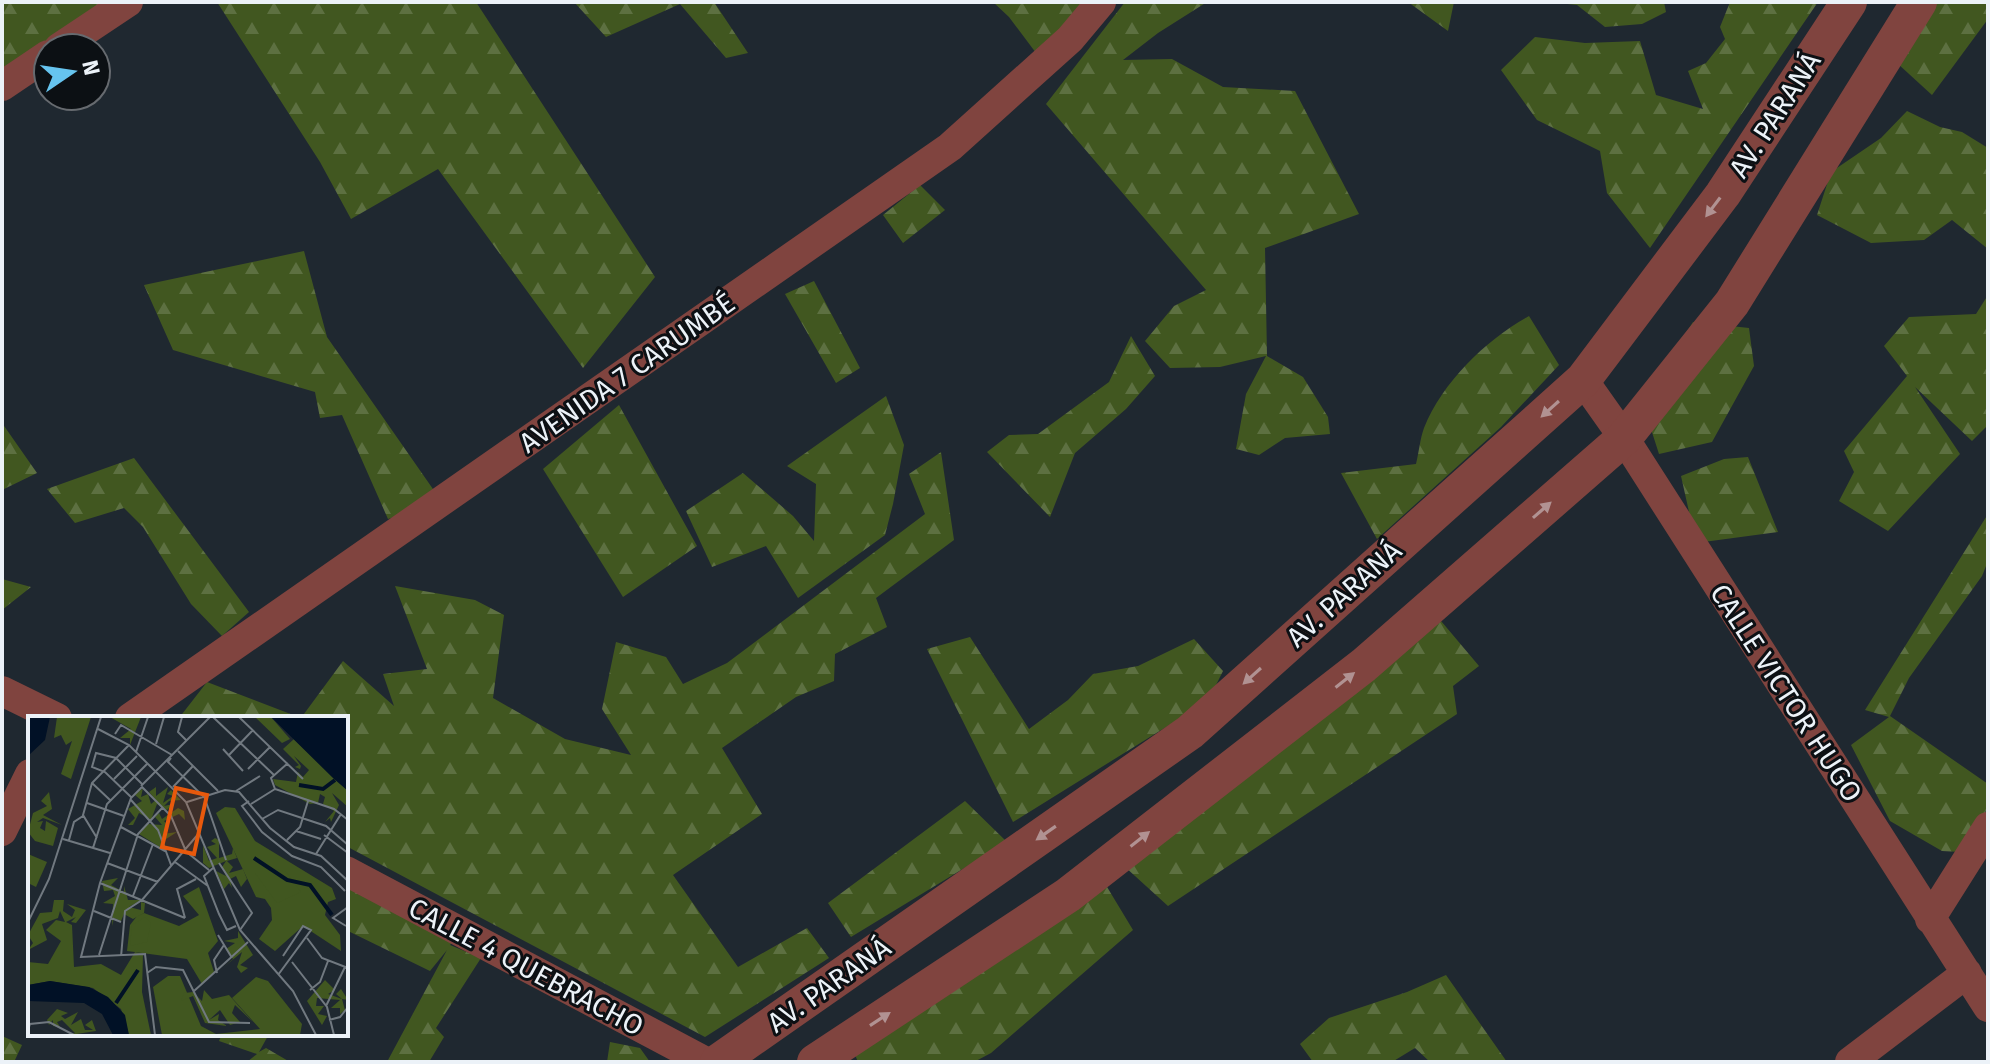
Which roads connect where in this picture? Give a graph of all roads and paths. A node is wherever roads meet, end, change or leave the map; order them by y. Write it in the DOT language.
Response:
graph roads {
  1 [pos="128,2"];
  2 [pos="1101,2"];
  3 [pos="1849,2"];
  4 [pos="1919,2"];
  5 [pos="83,32"];
  6 [pos="32,66"];
  7 [pos="2,86"];
  8 [pos="1583,380"];
  9 [pos="1624,438"];
  10 [pos="2,691"];
  11 [pos="53,716"];
  12 [pos="133,716"];
  13 [pos="28,778"];
  14 [pos="1988,827"];
  15 [pos="2,831"];
  16 [pos="348,872"];
  17 [pos="1930,919"];
  18 [pos="1967,973"];
  19 [pos="1988,1007"];
  20 [pos="706,1062"];
  21 [pos="718,1062"];
  22 [pos="815,1062"];
  23 [pos="1850,1062"];
  1 -- 5 [label="street"];
  2 -- 12 [label="street, AVENIDA 7 CARUMBÉ"];
  3 -- 8 [label="street, AV. PARANÁ, one-way"];
  4 -- 9 [label="street, AV. PARANÁ"];
  6 -- 7 [label="street"];
  8 -- 9 [label="street, CALLE VICTOR HUGO"];
  8 -- 21 [label="street, AV. PARANÁ, one-way"];
  9 -- 17 [label="street, CALLE VICTOR HUGO"];
  22 -- 9 [label="street, AV. PARANÁ, one-way"];
  10 -- 11 [label="street"];
  13 -- 15 [label="street"];
  14 -- 17 [label="street"];
  16 -- 20 [label="street, CALLE 4 QUEBRACHO"];
  17 -- 18 [label="street, CALLE VICTOR HUGO"];
  18 -- 19 [label="street, CALLE VICTOR HUGO"];
  18 -- 23 [label="street"];
}
